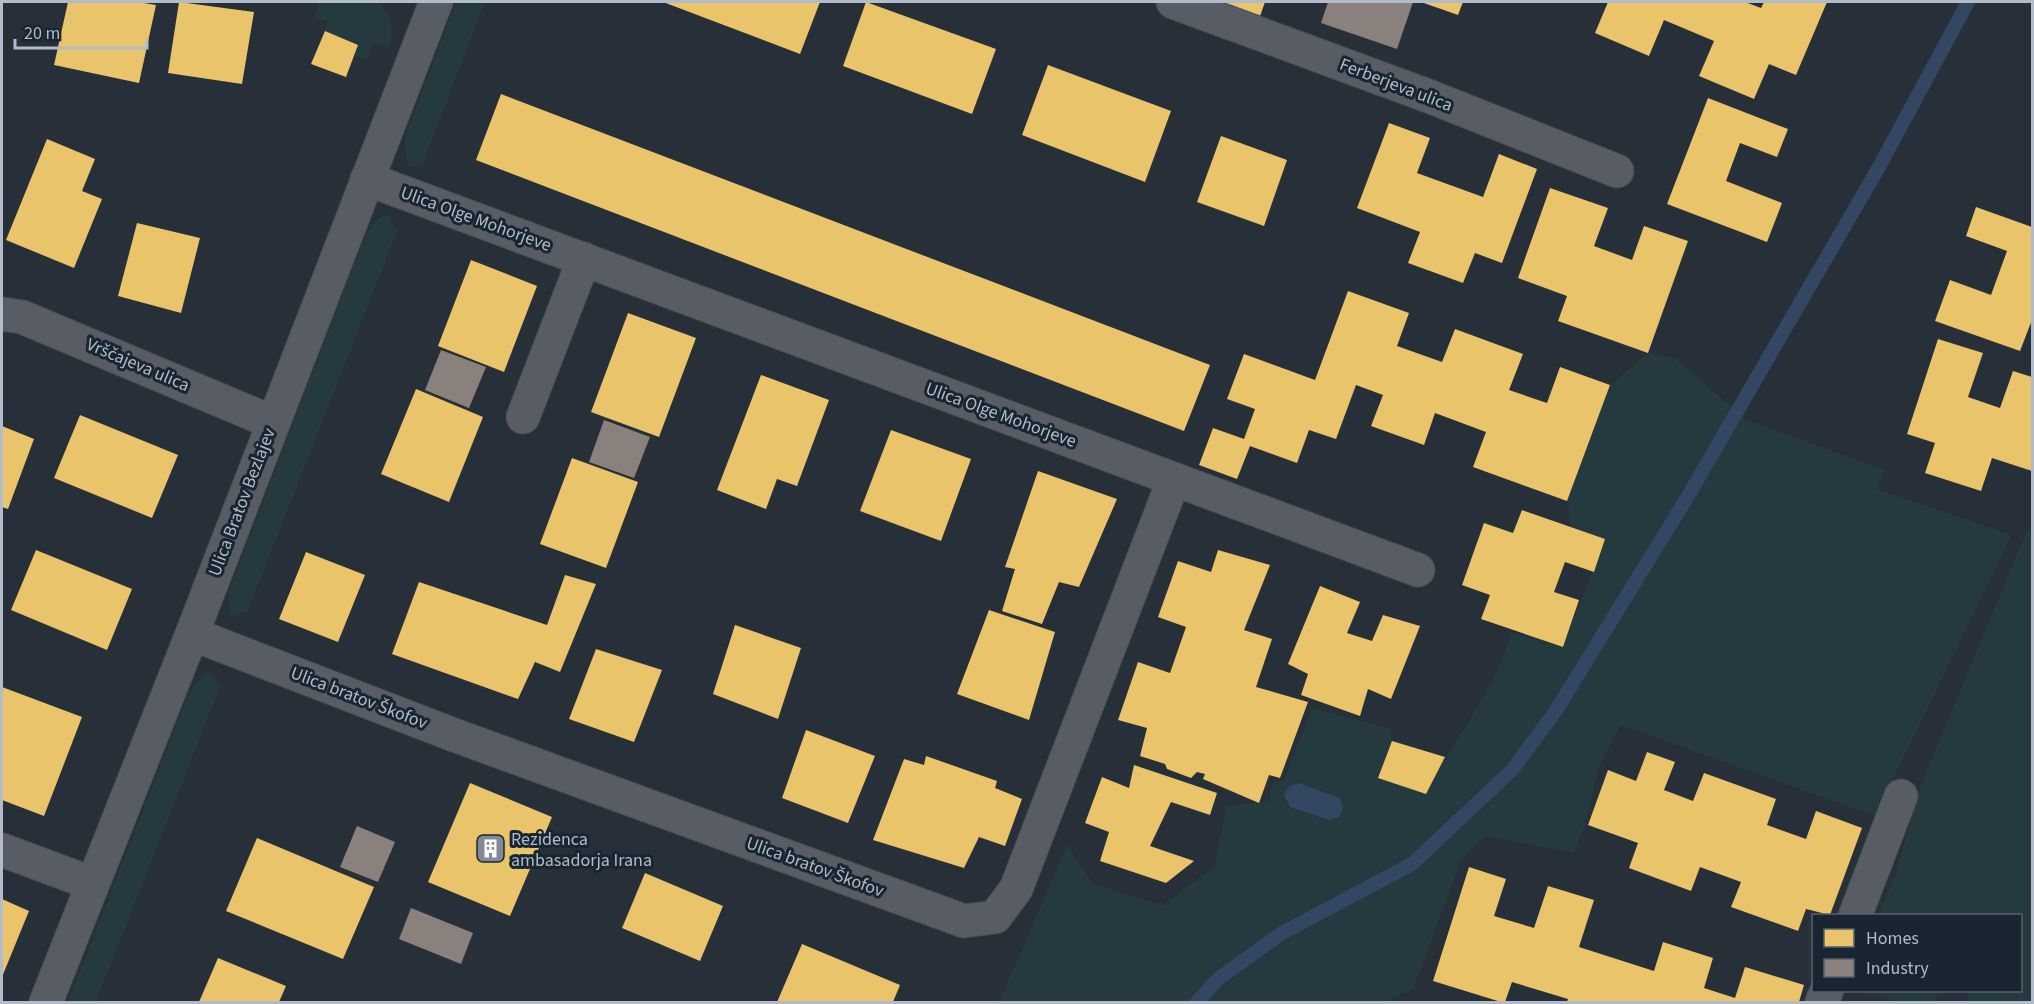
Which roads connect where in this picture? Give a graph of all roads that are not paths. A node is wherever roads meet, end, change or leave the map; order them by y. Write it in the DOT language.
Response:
graph roads {
  1 [pos="436,2"];
  2 [pos="1173,2"];
  3 [pos="1617,171"];
  4 [pos="367,179"];
  5 [pos="584,259"];
  6 [pos="2,314"];
  7 [pos="523,417"];
  8 [pos="272,422"];
  9 [pos="1174,479"];
  10 [pos="1418,570"];
  11 [pos="192,634"];
  12 [pos="1901,796"];
  13 [pos="2,850"];
  14 [pos="91,883"];
  15 [pos="1855,914"];
  16 [pos="46,1002"];
  1 -- 4 [label="street, Ulica Bratov Bezlajev"];
  2 -- 3 [label="street, Ferberjeva ulica"];
  4 -- 5 [label="street, Ulica Olge Mohorjeve"];
  4 -- 8 [label="street, Ulica Bratov Bezlajev"];
  5 -- 7 [label="street"];
  5 -- 9 [label="street, Ulica Olge Mohorjeve"];
  6 -- 8 [label="street, Vrščajeva ulica"];
  8 -- 11 [label="street, Ulica Bratov Bezlajev"];
  9 -- 10 [label="street, Ulica Olge Mohorjeve"];
  9 -- 11 [label="street, Ulica bratov Škofov"];
  11 -- 14 [label="street, Ulica Bratov Bezlajev"];
  12 -- 15 [label="street"];
  13 -- 14 [label="street"];
  14 -- 16 [label="street, Ulica Bratov Bezlajev"];
}
